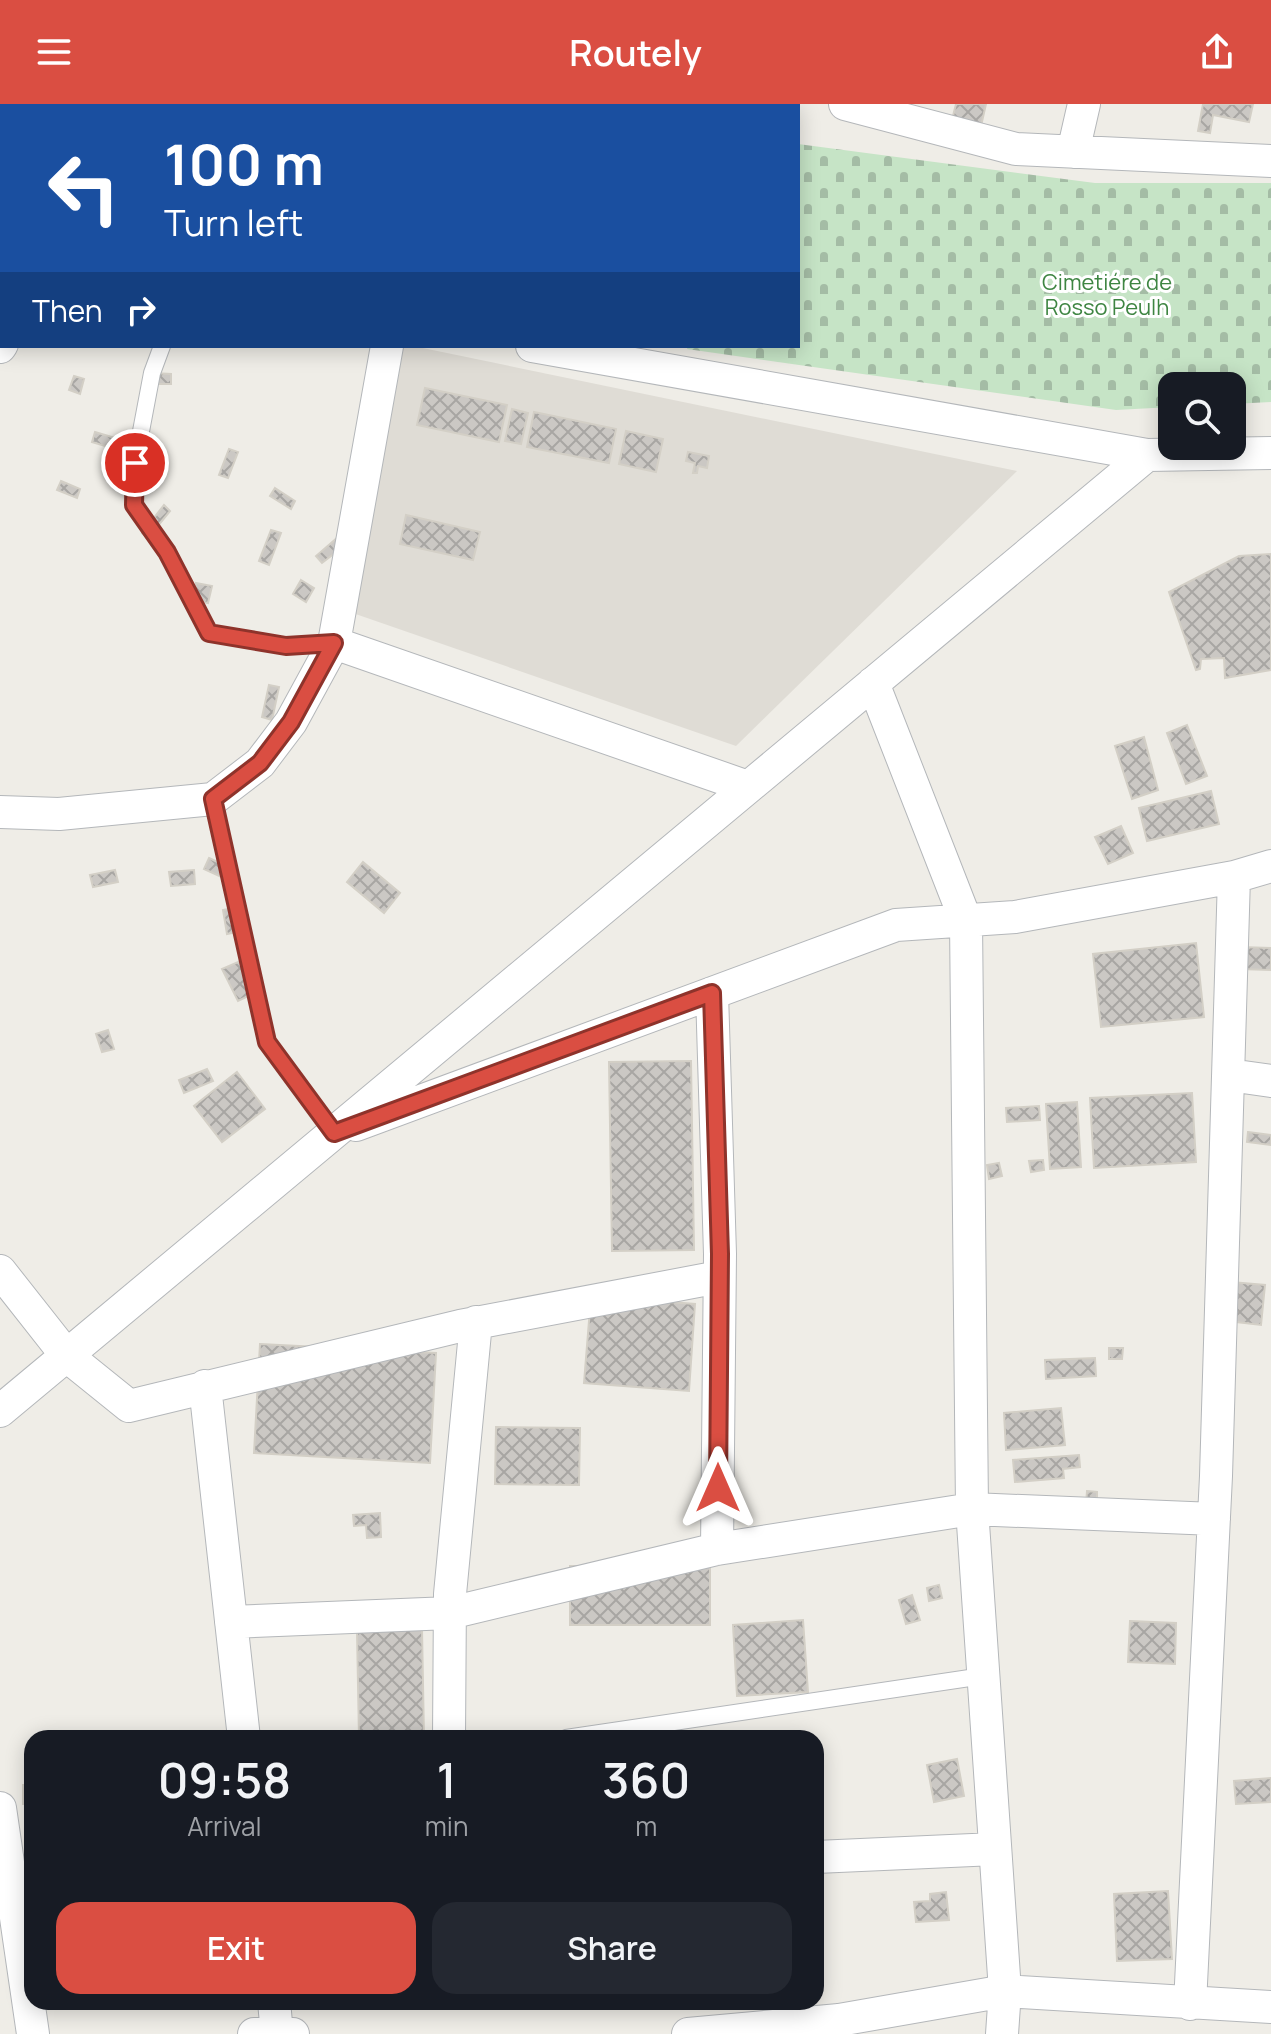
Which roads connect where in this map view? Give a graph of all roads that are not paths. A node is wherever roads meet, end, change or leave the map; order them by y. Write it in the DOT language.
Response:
graph roads {
  1 [pos="845,104"];
  2 [pos="1084,104"];
  3 [pos="1073,152"];
  4 [pos="1271,161"];
  5 [pos="161,348"];
  6 [pos="387,348"];
  7 [pos="557,348"];
  8 [pos="680,358"];
  9 [pos="1271,453"];
  10 [pos="1147,455"];
  11 [pos="334,643"];
  12 [pos="873,683"];
  13 [pos="748,787"];
  14 [pos="213,799"];
  15 [pos="0,812"];
  16 [pos="1271,866"];
  17 [pos="1234,877"];
  18 [pos="966,921"];
  19 [pos="712,993"];
  20 [pos="1229,1075"];
  21 [pos="1271,1081"];
  22 [pos="334,1133"];
  23 [pos="0,1271"];
  24 [pos="719,1277"];
  25 [pos="476,1322"];
  26 [pos="67,1356"];
  27 [pos="205,1386"];
  28 [pos="0,1411"];
  29 [pos="972,1509"];
  30 [pos="1214,1519"];
  31 [pos="717,1549"];
  32 [pos="450,1613"];
  33 [pos="231,1622"];
  34 [pos="983,1676"];
  35 [pos="243,1730"];
  36 [pos="449,1730"];
  37 [pos="620,1730"];
  38 [pos="0,1808"];
  39 [pos="995,1849"];
  40 [pos="824,1857"];
  41 [pos="24,1923"];
  42 [pos="1005,1991"];
  43 [pos="1190,2004"];
  44 [pos="1271,2007"];
  45 [pos="31,2010"];
  46 [pos="275,2010"];
  47 [pos="277,2033"];
  48 [pos="33,2034"];
  49 [pos="254,2034"];
  50 [pos="293,2034"];
  51 [pos="688,2034"];
  52 [pos="1002,2034"];
  1 -- 3 [label="street"];
  2 -- 3 [label="street"];
  3 -- 4 [label="street"];
  5 -- 11 [label="lane"];
  6 -- 11 [label="street"];
  7 -- 8 [label="street"];
  8 -- 10 [label="street"];
  9 -- 10 [label="street"];
  10 -- 12 [label="street"];
  11 -- 13 [label="street"];
  11 -- 14 [label="street"];
  12 -- 13 [label="street"];
  12 -- 18 [label="street"];
  13 -- 22 [label="street"];
  14 -- 15 [label="street"];
  14 -- 22 [label="lane"];
  16 -- 17 [label="street"];
  17 -- 18 [label="street"];
  17 -- 20 [label="street"];
  18 -- 19 [label="street"];
  18 -- 29 [label="street"];
  19 -- 22 [label="street"];
  19 -- 24 [label="street"];
  20 -- 21 [label="street"];
  20 -- 30 [label="street"];
  22 -- 26 [label="street"];
  23 -- 26 [label="street"];
  24 -- 25 [label="street"];
  24 -- 31 [label="street"];
  25 -- 27 [label="street"];
  25 -- 32 [label="street"];
  26 -- 27 [label="street"];
  26 -- 28 [label="street"];
  27 -- 33 [label="street"];
  29 -- 30 [label="street"];
  29 -- 31 [label="street"];
  29 -- 34 [label="street"];
  30 -- 43 [label="street"];
  31 -- 32 [label="street"];
  32 -- 33 [label="street"];
  32 -- 36 [label="street"];
  33 -- 35 [label="street"];
  34 -- 37 [label="lane"];
  34 -- 39 [label="street"];
  38 -- 41 [label="street"];
  39 -- 40 [label="street"];
  39 -- 42 [label="street"];
  42 -- 43 [label="street"];
  42 -- 51 [label="street"];
  42 -- 52 [label="street"];
  43 -- 44 [label="street"];
  45 -- 48 [label="street"];
  46 -- 47 [label="street"];
  47 -- 49 [label="street"];
  47 -- 50 [label="street"];
}
